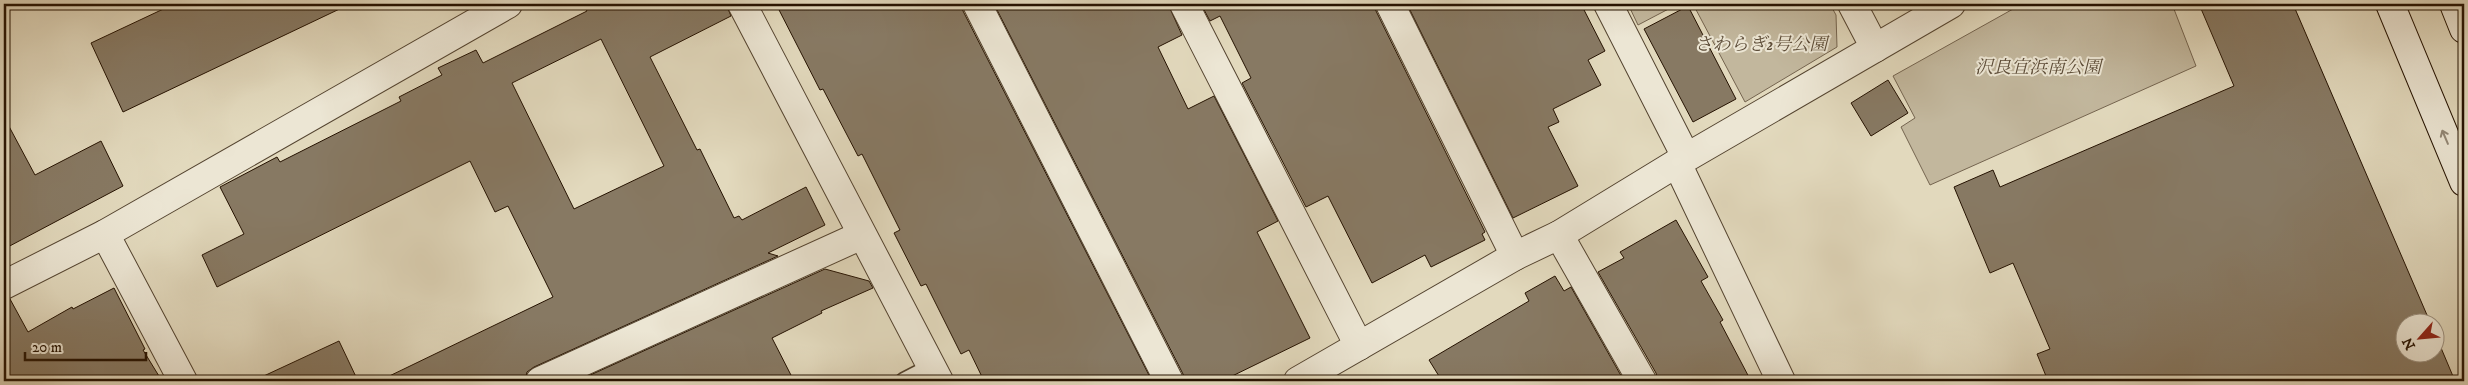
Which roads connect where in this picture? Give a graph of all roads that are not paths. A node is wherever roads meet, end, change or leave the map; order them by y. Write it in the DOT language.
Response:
graph roads {
  1 [pos="508,4"];
  2 [pos="742,4"];
  3 [pos="977,4"];
  4 [pos="1184,4"];
  5 [pos="1390,4"];
  6 [pos="1608,4"];
  7 [pos="1852,4"];
  8 [pos="1951,4"];
  9 [pos="2390,4"];
  10 [pos="2454,4"];
  11 [pos="2464,29"];
  12 [pos="1874,48"];
  13 [pos="1681,160"];
  14 [pos="2464,182"];
  15 [pos="106,234"];
  16 [pos="862,235"];
  17 [pos="1559,235"];
  18 [pos="1515,256"];
  19 [pos="4,285"];
  20 [pos="1358,346"];
  21 [pos="935,374"];
  22 [pos="556,378"];
  23 [pos="1310,378"];
  24 [pos="183,381"];
  25 [pos="904,381"];
  26 [pos="1169,381"];
  27 [pos="1642,381"];
  28 [pos="1781,381"];
  1 -- 15 [label="street"];
  2 -- 16 [label="street"];
  3 -- 26 [label="street"];
  4 -- 20 [label="street"];
  5 -- 18 [label="street"];
  6 -- 13 [label="street"];
  7 -- 12 [label="street"];
  8 -- 12 [label="street"];
  14 -- 9 [label="street, one-way"];
  10 -- 11 [label="street"];
  12 -- 13 [label="street"];
  13 -- 17 [label="street"];
  13 -- 28 [label="street"];
  15 -- 19 [label="street"];
  15 -- 24 [label="street"];
  16 -- 21 [label="street"];
  16 -- 22 [label="street"];
  17 -- 18 [label="street"];
  17 -- 27 [label="street"];
  18 -- 20 [label="street"];
  20 -- 23 [label="street"];
  21 -- 25 [label="lane"];
}
